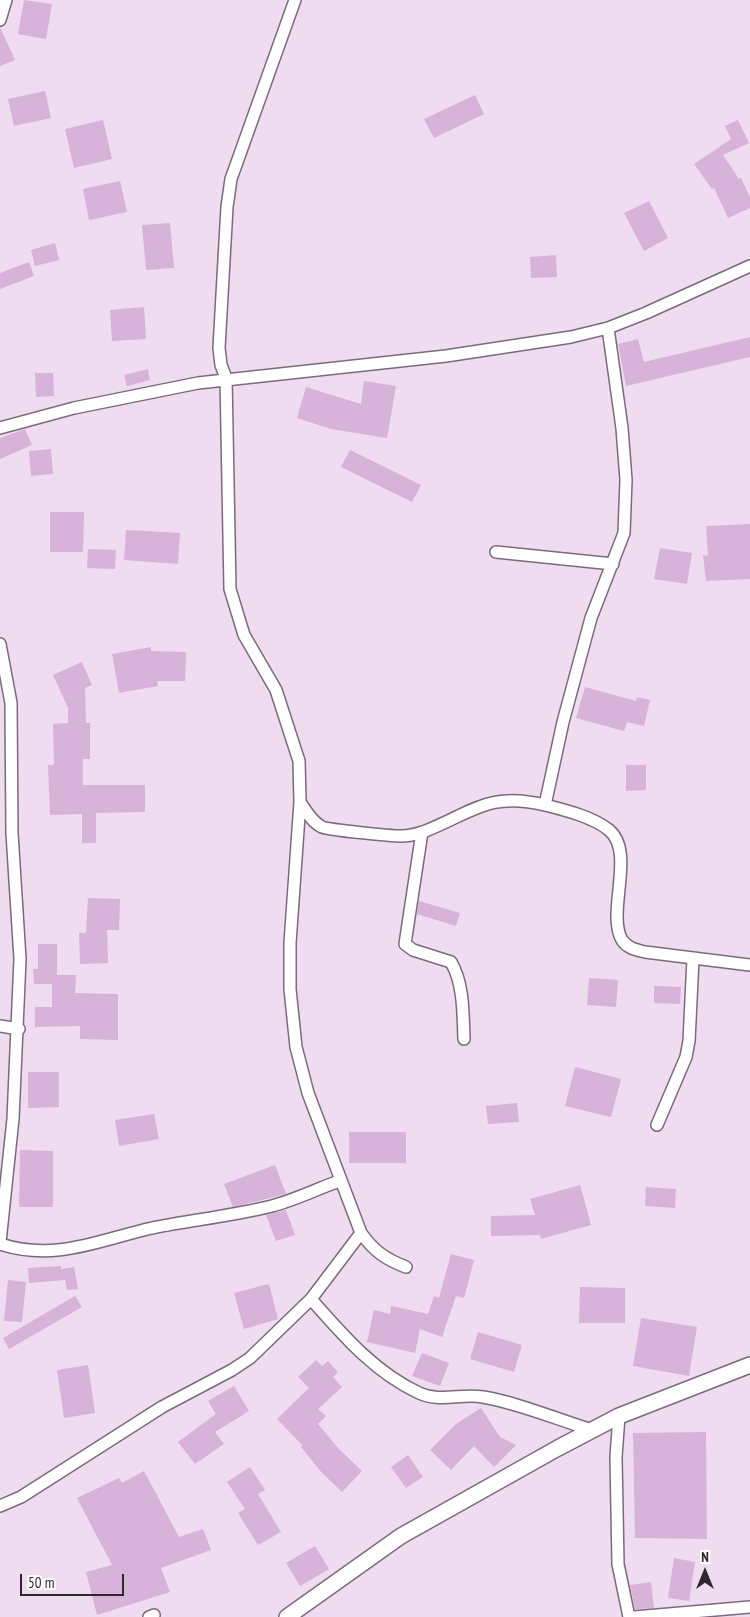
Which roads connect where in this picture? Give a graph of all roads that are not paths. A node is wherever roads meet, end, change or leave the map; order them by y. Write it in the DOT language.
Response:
graph roads {
  1 [pos="6,0"];
  2 [pos="295,0"];
  3 [pos="0,20"];
  4 [pos="750,266"];
  5 [pos="608,328"];
  6 [pos="226,378"];
  7 [pos="0,428"];
  8 [pos="496,552"];
  9 [pos="613,564"];
  10 [pos="0,644"];
  11 [pos="300,802"];
  12 [pos="545,805"];
  13 [pos="422,832"];
  14 [pos="0,833"];
  15 [pos="12,833"];
  16 [pos="693,959"];
  17 [pos="750,965"];
  18 [pos="0,1026"];
  19 [pos="19,1029"];
  20 [pos="464,1039"];
  21 [pos="657,1125"];
  22 [pos="339,1180"];
  23 [pos="361,1233"];
  24 [pos="0,1243"];
  25 [pos="406,1267"];
  26 [pos="310,1299"];
  27 [pos="750,1365"];
  28 [pos="618,1416"];
  29 [pos="592,1430"];
  30 [pos="0,1506"];
  31 [pos="750,1607"];
  32 [pos="287,1617"];
  33 [pos="629,1617"];
  34 [pos="634,1617"];
  1 -- 3 [label="street"];
  2 -- 6 [label="street"];
  4 -- 5 [label="street"];
  5 -- 6 [label="street"];
  5 -- 9 [label="street"];
  6 -- 7 [label="street"];
  6 -- 11 [label="street"];
  8 -- 9 [label="street"];
  9 -- 12 [label="street"];
  10 -- 15 [label="street"];
  11 -- 13 [label="street"];
  11 -- 22 [label="street"];
  12 -- 13 [label="street"];
  12 -- 16 [label="street"];
  13 -- 20 [label="street"];
  14 -- 15 [label="street"];
  15 -- 19 [label="street"];
  16 -- 17 [label="street"];
  16 -- 21 [label="street"];
  18 -- 19 [label="street"];
  19 -- 24 [label="street"];
  22 -- 23 [label="street"];
  22 -- 24 [label="street"];
  23 -- 25 [label="street"];
  23 -- 26 [label="street"];
  26 -- 29 [label="street"];
  26 -- 30 [label="street"];
  27 -- 28 [label="street"];
  28 -- 29 [label="street"];
  28 -- 33 [label="street"];
  29 -- 32 [label="street"];
  31 -- 34 [label="street"];
}
